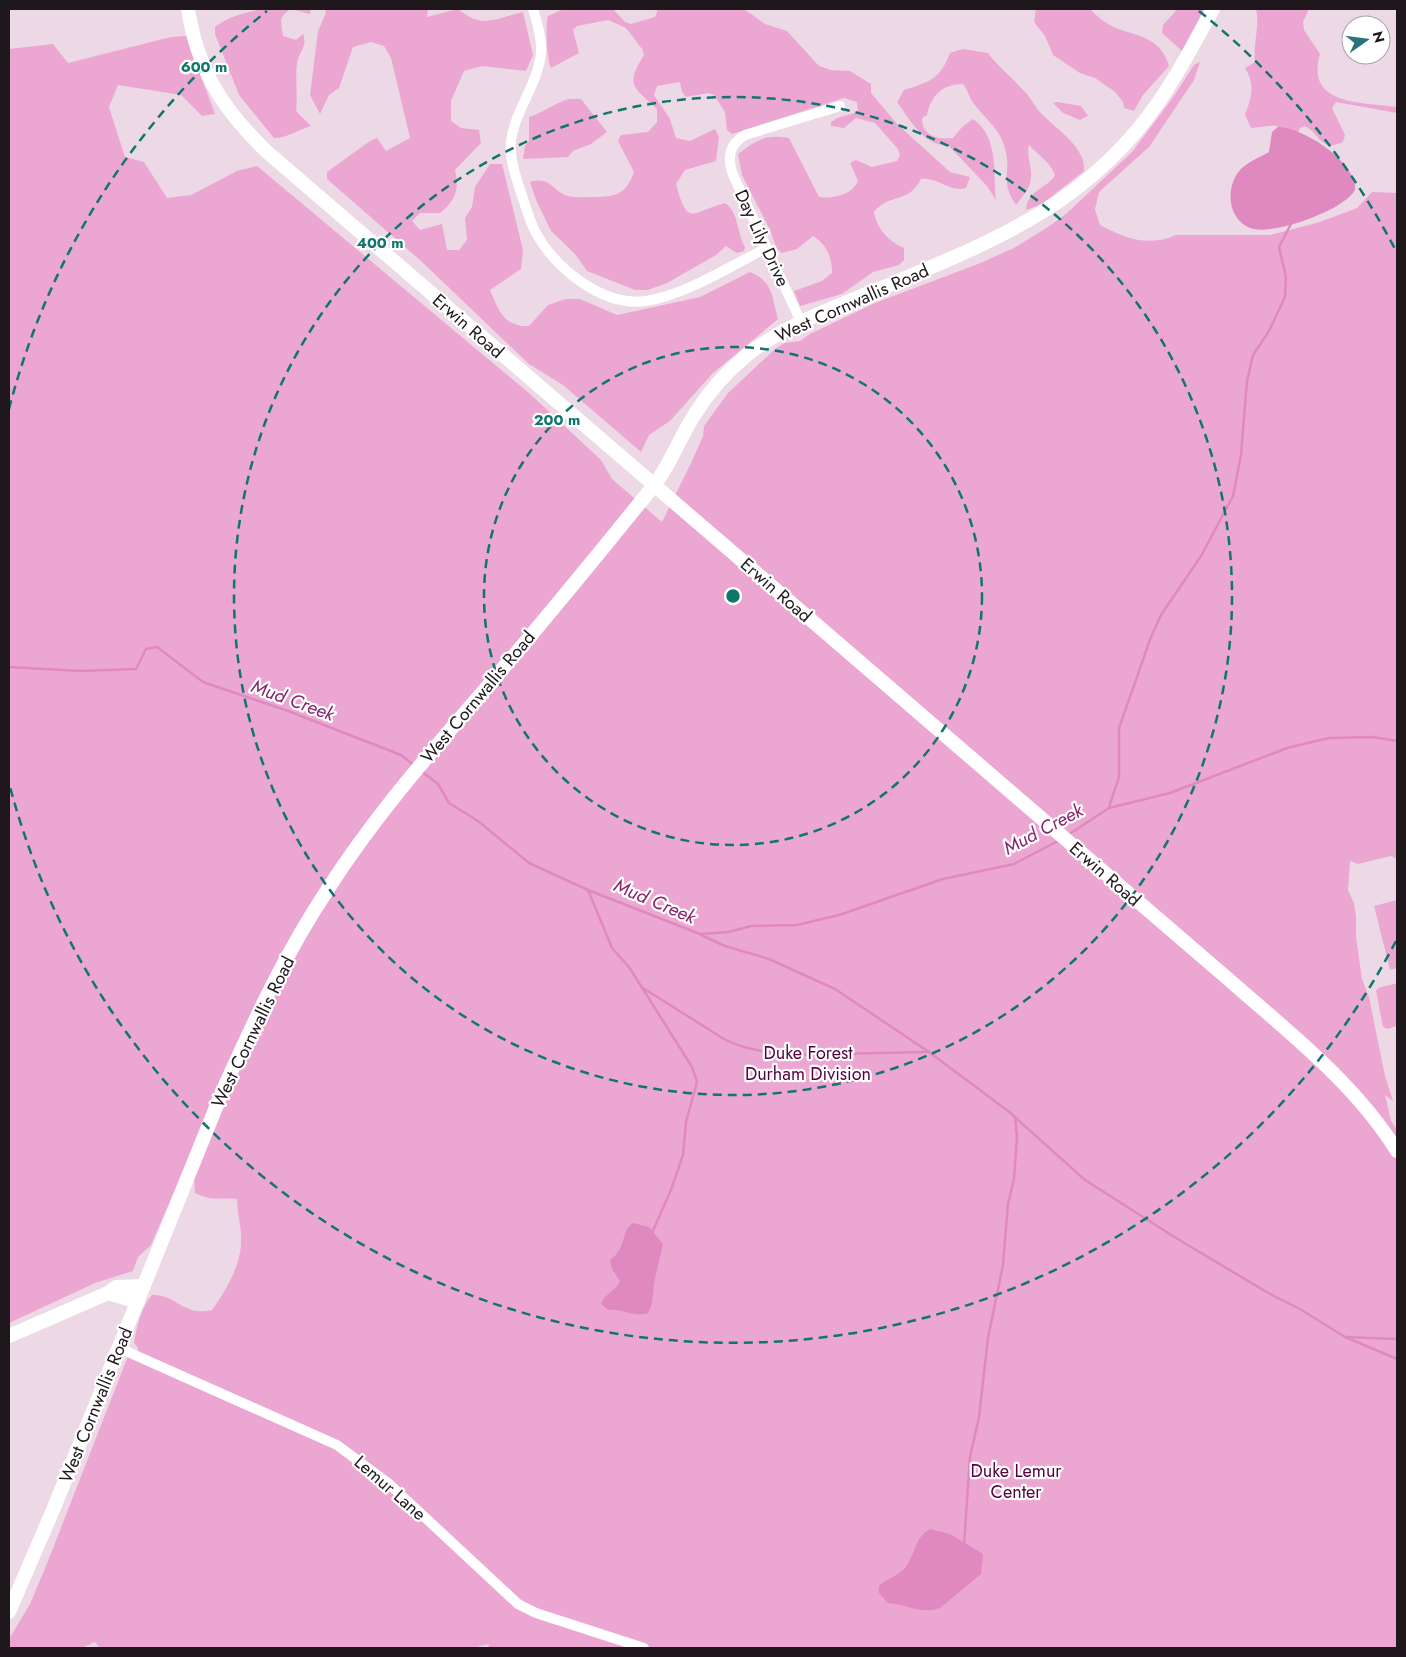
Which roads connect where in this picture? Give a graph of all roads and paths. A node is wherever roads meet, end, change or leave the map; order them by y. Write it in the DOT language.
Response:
graph roads {
  1 [pos="188,9"];
  2 [pos="532,9"];
  3 [pos="1213,9"];
  4 [pos="840,106"];
  5 [pos="766,248"];
  6 [pos="801,322"];
  7 [pos="654,486"];
  8 [pos="1397,1151"];
  9 [pos="144,1286"];
  10 [pos="108,1293"];
  11 [pos="138,1302"];
  12 [pos="9,1336"];
  13 [pos="119,1348"];
  14 [pos="9,1612"];
  15 [pos="644,1648"];
  1 -- 7 [label="street, Erwin Road"];
  2 -- 5 [label="street"];
  3 -- 6 [label="street, West Cornwallis Road"];
  4 -- 5 [label="street, Day Lily Drive"];
  5 -- 6 [label="street, Day Lily Drive"];
  6 -- 7 [label="street, West Cornwallis Road"];
  7 -- 8 [label="street, Erwin Road"];
  7 -- 9 [label="street, West Cornwallis Road"];
  9 -- 10 [label="street"];
  9 -- 11 [label="street, West Cornwallis Road"];
  10 -- 11 [label="street"];
  10 -- 12 [label="street"];
  11 -- 13 [label="street, West Cornwallis Road"];
  13 -- 14 [label="street, West Cornwallis Road"];
  13 -- 15 [label="street, Lemur Lane"];
}
